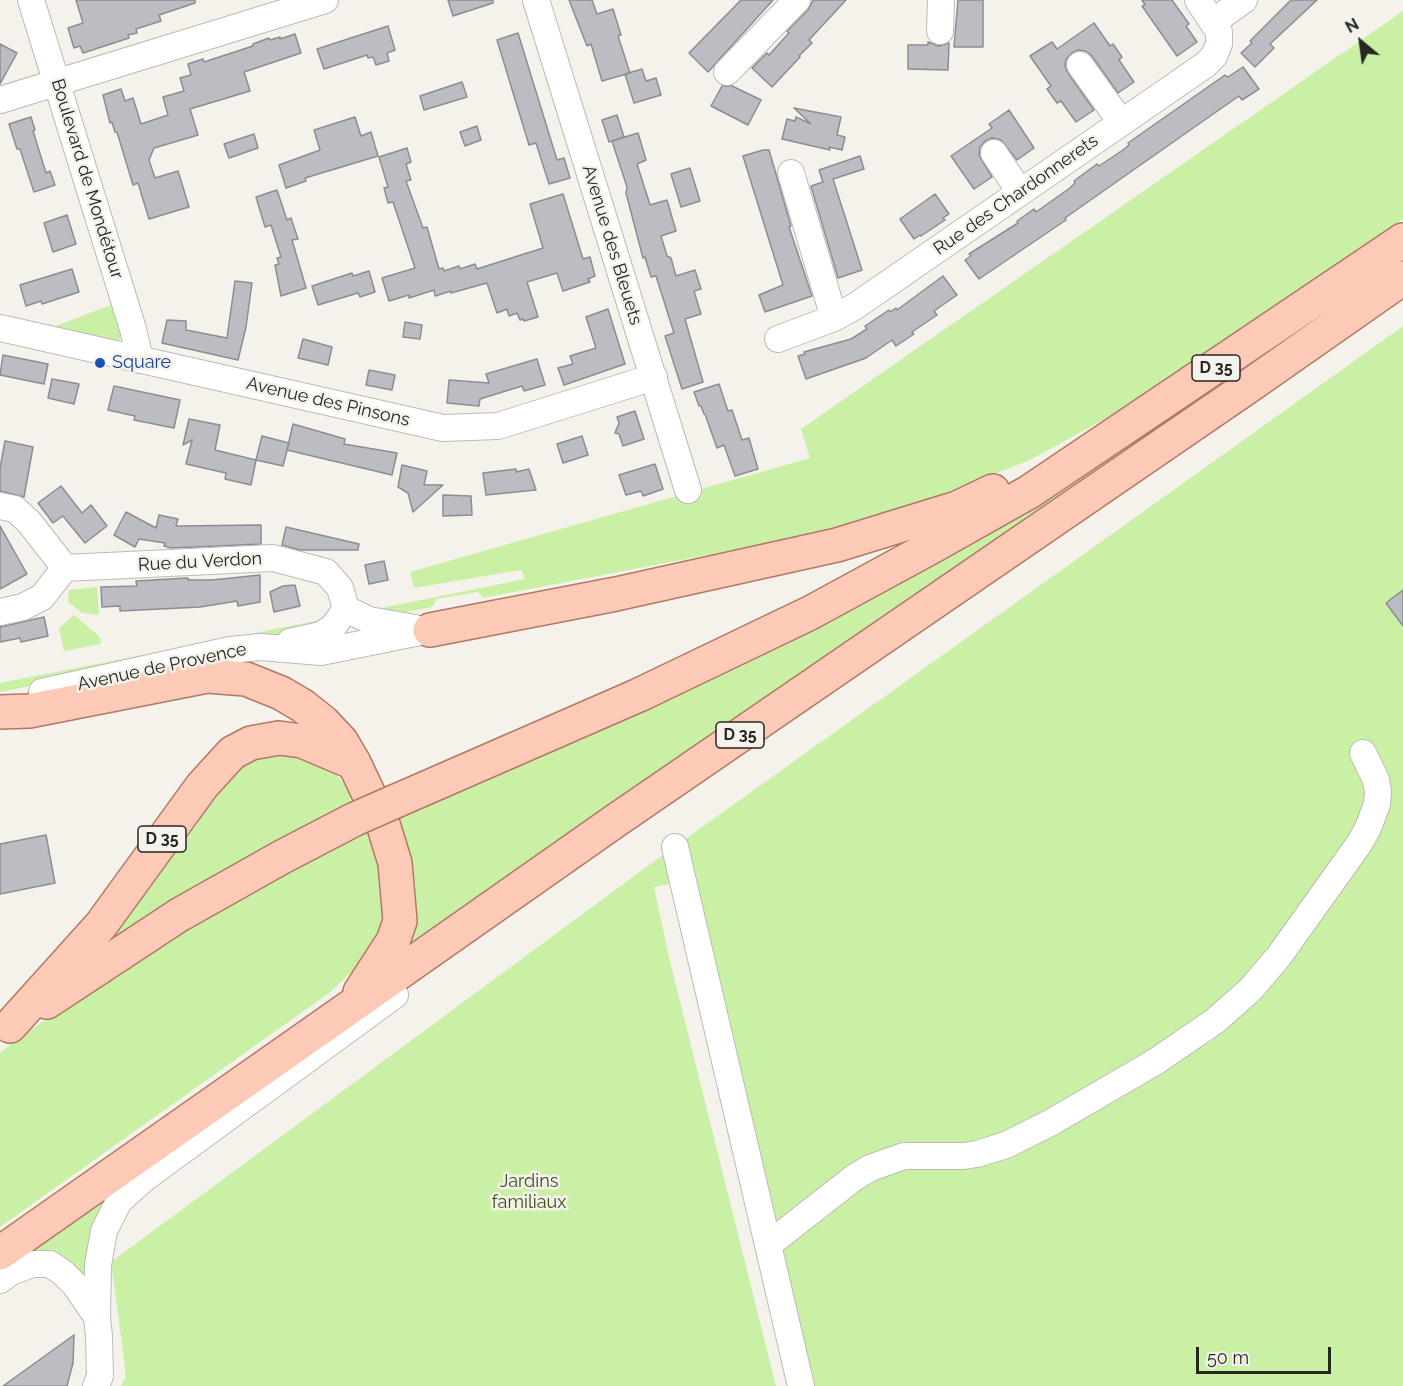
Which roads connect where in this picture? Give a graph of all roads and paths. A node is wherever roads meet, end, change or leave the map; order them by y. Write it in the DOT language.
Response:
graph roads {
  1 [pos="31,0"];
  2 [pos="325,0"];
  3 [pos="536,0"];
  4 [pos="797,0"];
  5 [pos="941,0"];
  6 [pos="1198,0"];
  7 [pos="1244,0"];
  8 [pos="1213,22"];
  9 [pos="940,31"];
  10 [pos="1080,65"];
  11 [pos="727,72"];
  12 [pos="57,82"];
  13 [pos="0,100"];
  14 [pos="1121,122"];
  15 [pos="994,153"];
  16 [pos="791,174"];
  17 [pos="1020,192"];
  18 [pos="1403,240"];
  19 [pos="1403,278"];
  20 [pos="834,318"];
  21 [pos="0,328"];
  22 [pos="778,339"];
  23 [pos="140,360"];
  24 [pos="654,377"];
  25 [pos="1125,429"];
  26 [pos="688,490"];
  27 [pos="0,506"];
  28 [pos="66,568"];
  29 [pos="346,609"];
  30 [pos="0,612"];
  31 [pos="430,630"];
  32 [pos="261,648"];
  33 [pos="0,701"];
  34 [pos="0,712"];
  35 [pos="1363,753"];
  36 [pos="354,763"];
  37 [pos="675,847"];
  38 [pos="557,861"];
  39 [pos="349,1009"];
  40 [pos="5,1030"];
  41 [pos="768,1245"];
  42 [pos="0,1254"];
  43 [pos="0,1280"];
  44 [pos="96,1317"];
  45 [pos="96,1386"];
  46 [pos="801,1386"];
  1 -- 12 [label="street, Boulevard de Mondétour"];
  2 -- 12 [label="street"];
  3 -- 24 [label="street, Avenue des Bleuets"];
  4 -- 11 [label="street"];
  5 -- 9 [label="street"];
  6 -- 8 [label="street, Rue des Chardonnerets"];
  7 -- 8 [label="street"];
  8 -- 14 [label="street, Rue des Chardonnerets"];
  10 -- 14 [label="street"];
  12 -- 13 [label="street"];
  12 -- 23 [label="street, Boulevard de Mondétour"];
  14 -- 17 [label="street, Rue des Chardonnerets"];
  15 -- 17 [label="street"];
  16 -- 20 [label="street"];
  17 -- 20 [label="street, Rue des Chardonnerets"];
  18 -- 25 [label="main road, D 35"];
  19 -- 38 [label="main road, D 35"];
  20 -- 22 [label="street, Rue des Chardonnerets"];
  21 -- 23 [label="street, Avenue des Pinsons"];
  23 -- 24 [label="street, Avenue des Pinsons"];
  24 -- 26 [label="street, Avenue des Bleuets"];
  25 -- 31 [label="main road"];
  25 -- 40 [label="main road, D 35, bridge"];
  27 -- 28 [label="street"];
  28 -- 29 [label="street, Rue du Verdon"];
  28 -- 30 [label="street"];
  29 -- 31 [label="street"];
  29 -- 32 [label="street"];
  31 -- 32 [label="street, Avenue de Provence"];
  32 -- 33 [label="street, Avenue de Provence"];
  34 -- 36 [label="main road"];
  35 -- 41 [label="street"];
  36 -- 39 [label="main road, D 35"];
  36 -- 40 [label="main road, D 35"];
  37 -- 41 [label="street"];
  38 -- 39 [label="main road, D 35"];
  38 -- 44 [label="street"];
  39 -- 42 [label="main road, D 35"];
  41 -- 46 [label="street"];
  43 -- 44 [label="street"];
  44 -- 45 [label="street"];
}
